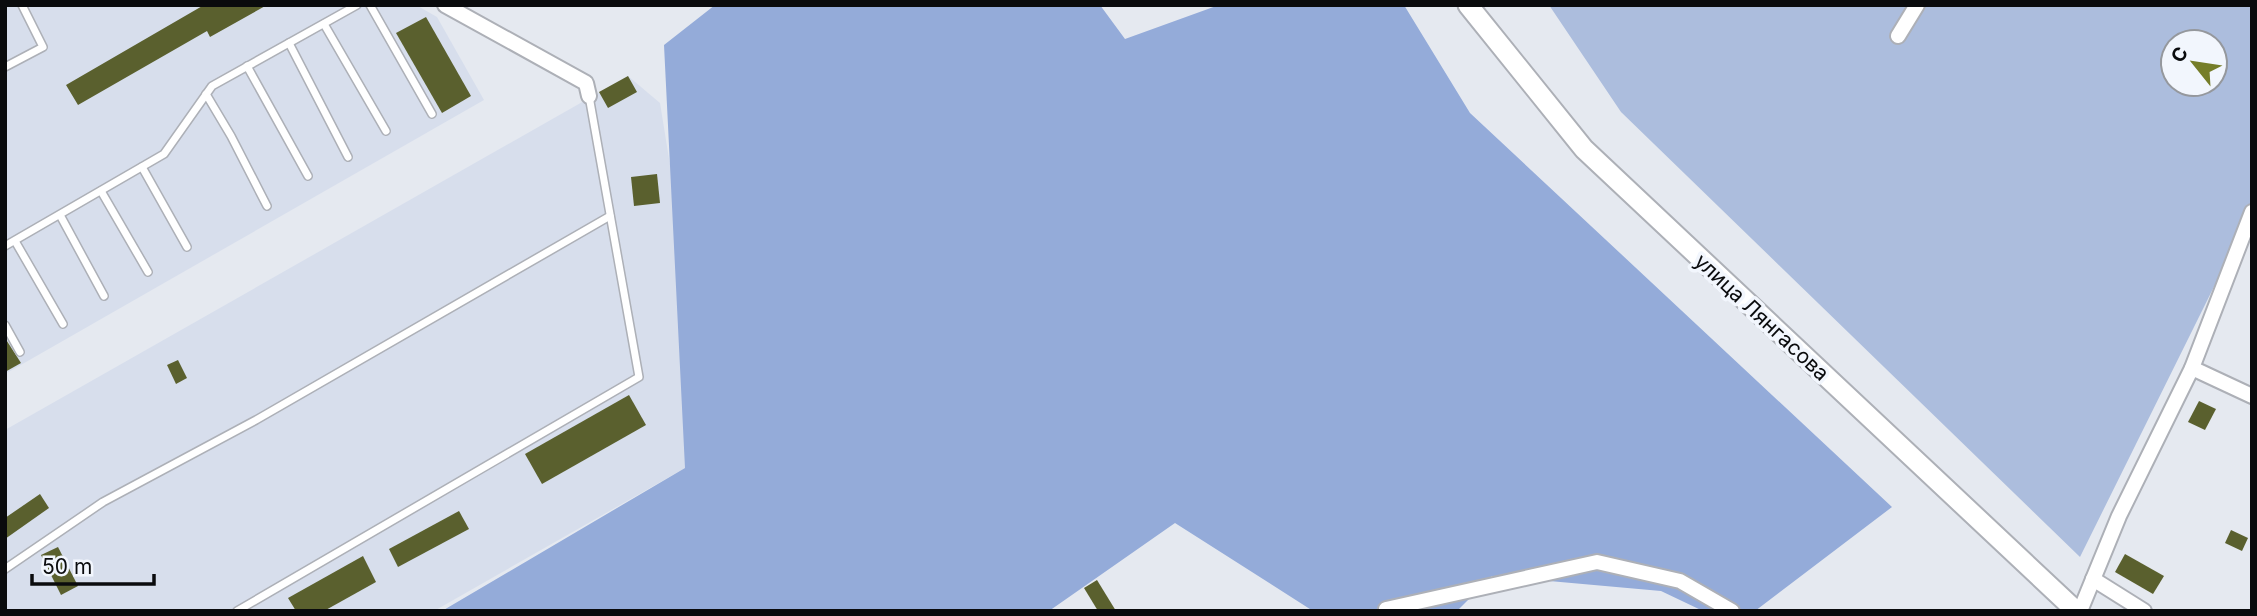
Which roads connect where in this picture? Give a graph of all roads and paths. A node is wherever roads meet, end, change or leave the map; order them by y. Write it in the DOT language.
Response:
graph roads {
  1 [pos="22,5"];
  2 [pos="357,5"];
  3 [pos="370,5"];
  4 [pos="445,5"];
  5 [pos="1468,5"];
  6 [pos="1917,5"];
  7 [pos="324,24"];
  8 [pos="1898,36"];
  9 [pos="289,43"];
  10 [pos="247,66"];
  11 [pos="5,67"];
  12 [pos="206,94"];
  13 [pos="589,96"];
  14 [pos="432,114"];
  15 [pos="386,131"];
  16 [pos="348,157"];
  17 [pos="142,167"];
  18 [pos="308,176"];
  19 [pos="101,191"];
  20 [pos="267,206"];
  21 [pos="2252,212"];
  22 [pos="60,215"];
  23 [pos="610,216"];
  24 [pos="15,241"];
  25 [pos="5,246"];
  26 [pos="187,247"];
  27 [pos="148,272"];
  28 [pos="104,296"];
  29 [pos="63,324"];
  30 [pos="5,325"];
  31 [pos="20,352"];
  32 [pos="2192,368"];
  33 [pos="2252,396"];
  34 [pos="5,569"];
  35 [pos="2093,579"];
  36 [pos="1386,609"];
  37 [pos="237,611"];
  38 [pos="1732,611"];
  39 [pos="2078,611"];
  40 [pos="2144,611"];
  1 -- 11 [label="lane"];
  2 -- 7 [label="lane"];
  3 -- 14 [label="lane"];
  4 -- 13 [label="street"];
  5 -- 39 [label="main road, улица Лянгасова"];
  6 -- 8 [label="street"];
  7 -- 9 [label="lane"];
  7 -- 15 [label="lane"];
  9 -- 10 [label="lane"];
  9 -- 16 [label="lane"];
  10 -- 12 [label="lane"];
  10 -- 18 [label="lane"];
  12 -- 17 [label="lane"];
  12 -- 20 [label="lane"];
  13 -- 23 [label="lane"];
  17 -- 19 [label="lane"];
  17 -- 26 [label="lane"];
  19 -- 22 [label="lane"];
  19 -- 27 [label="lane"];
  21 -- 32 [label="street"];
  22 -- 24 [label="lane"];
  22 -- 28 [label="lane"];
  23 -- 34 [label="lane"];
  23 -- 37 [label="lane"];
  24 -- 25 [label="lane"];
  24 -- 29 [label="lane"];
  30 -- 31 [label="lane"];
  32 -- 33 [label="street"];
  32 -- 35 [label="street"];
  35 -- 39 [label="street"];
  35 -- 40 [label="street"];
  36 -- 38 [label="street"];
}
